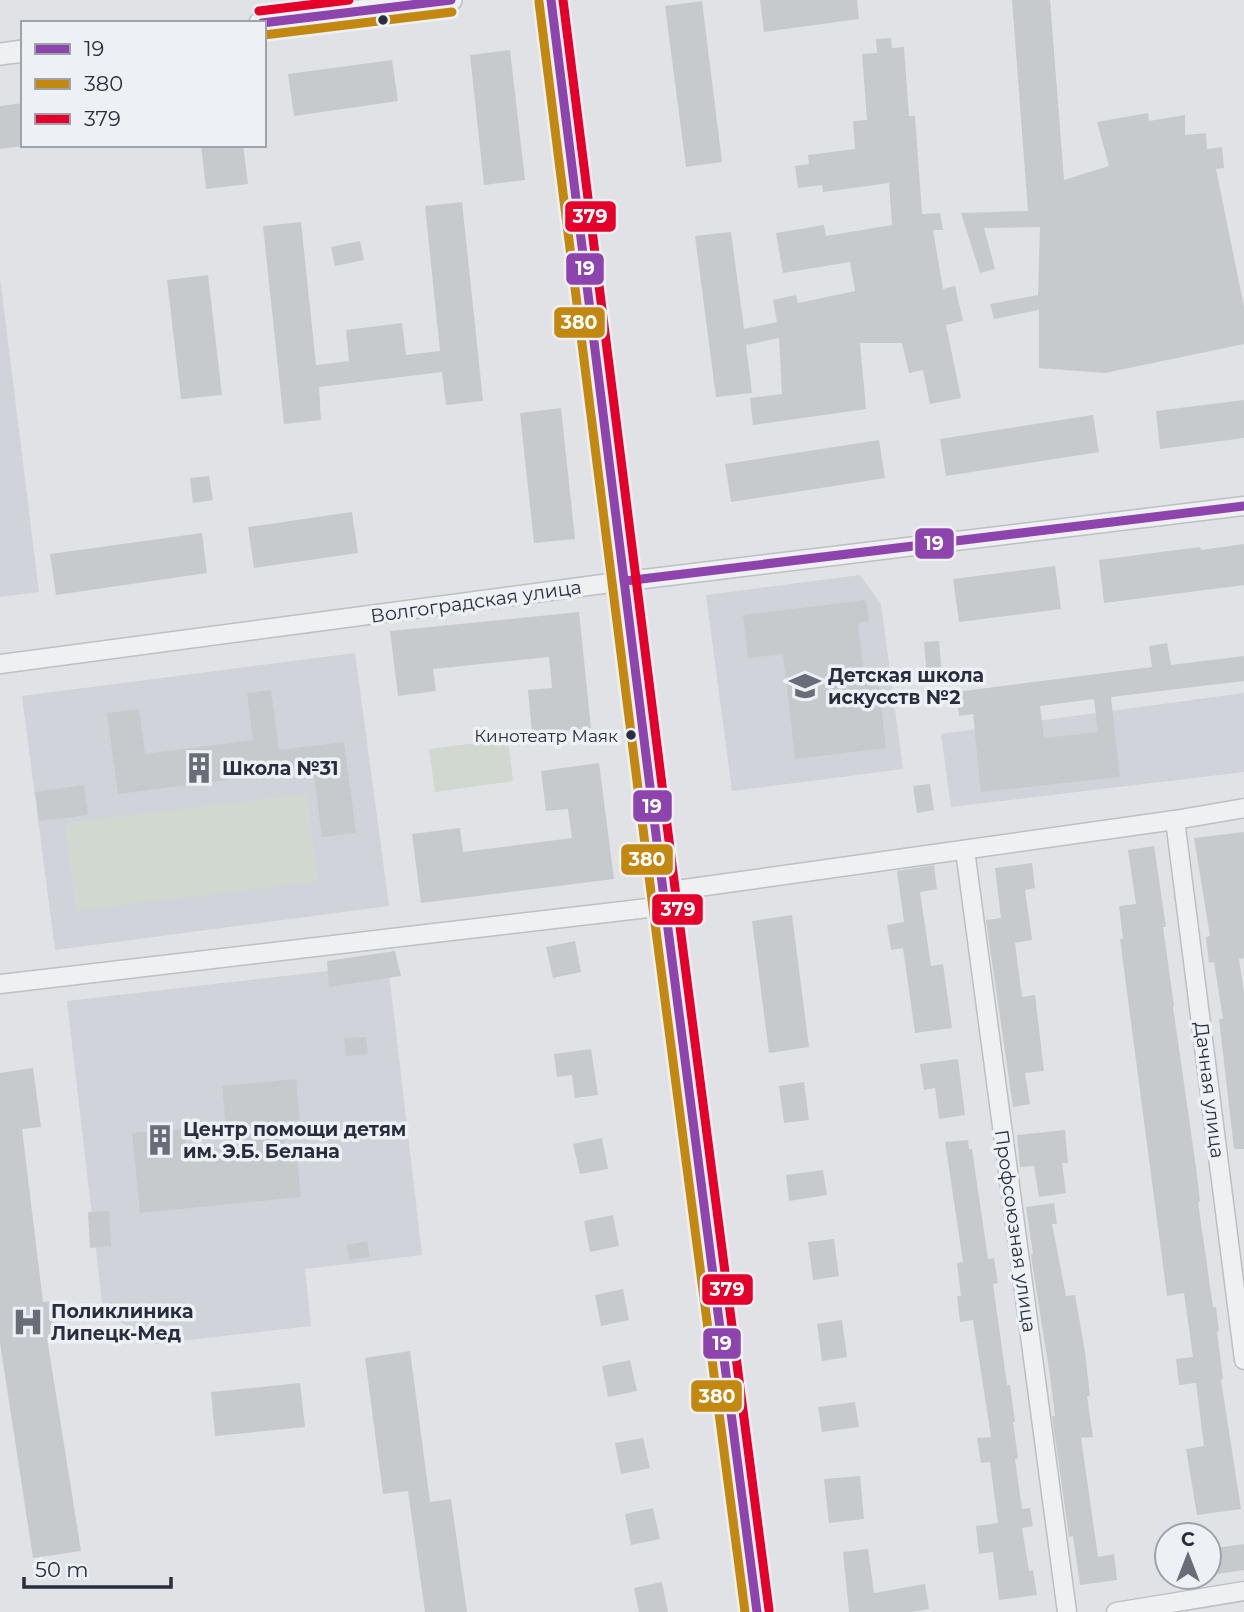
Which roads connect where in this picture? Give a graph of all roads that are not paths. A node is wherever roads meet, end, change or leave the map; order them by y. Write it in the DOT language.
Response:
graph roads {
  1 [pos="451,0"];
  2 [pos="551,0"];
  3 [pos="266,22"];
  4 [pos="21,51"];
  5 [pos="0,54"];
  6 [pos="1244,506"];
  7 [pos="625,581"];
  8 [pos="0,664"];
  9 [pos="1244,808"];
  10 [pos="1175,820"];
  11 [pos="965,850"];
  12 [pos="664,899"];
  13 [pos="0,984"];
  14 [pos="1244,1360"];
  15 [pos="1244,1591"];
  16 [pos="757,1612"];
  17 [pos="1067,1612"];
  18 [pos="1116,1612"];
  1 -- 3 [label="street"];
  2 -- 7 [label="street"];
  4 -- 5 [label="street"];
  6 -- 7 [label="street, Волгоградская улица"];
  7 -- 8 [label="street, Волгоградская улица"];
  7 -- 12 [label="street"];
  9 -- 10 [label="street"];
  10 -- 11 [label="street"];
  10 -- 14 [label="street, Дачная улица"];
  11 -- 12 [label="street"];
  11 -- 17 [label="street, Профсоюзная улица"];
  12 -- 13 [label="street"];
  12 -- 16 [label="street"];
  15 -- 18 [label="street"];
}
